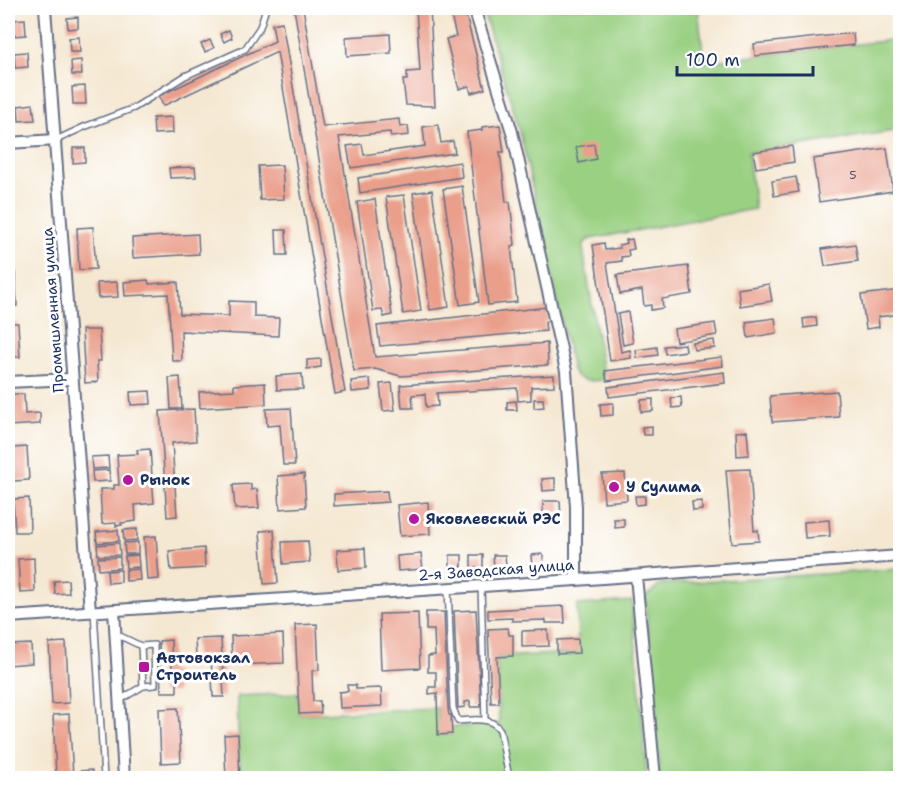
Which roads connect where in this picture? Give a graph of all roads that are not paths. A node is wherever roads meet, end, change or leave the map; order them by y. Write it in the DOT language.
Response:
graph roads {
  1 [pos="45,8"];
  2 [pos="266,8"];
  3 [pos="474,8"];
  4 [pos="56,140"];
  5 [pos="8,143"];
  6 [pos="71,379"];
  7 [pos="8,382"];
  8 [pos="900,556"];
  9 [pos="636,576"];
  10 [pos="576,580"];
  11 [pos="481,586"];
  12 [pos="448,588"];
  13 [pos="114,610"];
  14 [pos="92,611"];
  15 [pos="8,617"];
  16 [pos="115,633"];
  17 [pos="141,646"];
  18 [pos="143,686"];
  19 [pos="119,701"];
  20 [pos="485,720"];
  21 [pos="104,778"];
  22 [pos="124,778"];
  23 [pos="509,778"];
  24 [pos="655,778"];
  1 -- 4 [label="street, Промышленная улица"];
  2 -- 4 [label="lane"];
  3 -- 10 [label="street"];
  4 -- 5 [label="street"];
  4 -- 14 [label="street, Промышленная улица"];
  6 -- 7 [label="street"];
  8 -- 9 [label="street, 2-я Заводская улица"];
  9 -- 10 [label="street, 2-я Заводская улица"];
  9 -- 24 [label="street"];
  10 -- 11 [label="street, 2-я Заводская улица"];
  11 -- 12 [label="street, 2-я Заводская улица"];
  11 -- 20 [label="lane"];
  12 -- 13 [label="street, 2-я Заводская улица"];
  12 -- 20 [label="lane"];
  13 -- 14 [label="street, 2-я Заводская улица"];
  13 -- 16 [label="street"];
  14 -- 15 [label="street, 2-я Заводская улица"];
  14 -- 21 [label="lane"];
  16 -- 17 [label="lane"];
  16 -- 19 [label="street"];
  17 -- 18 [label="lane"];
  17 -- 18 [label="lane"];
  18 -- 19 [label="lane"];
  19 -- 22 [label="street"];
  20 -- 23 [label="lane"];
}
